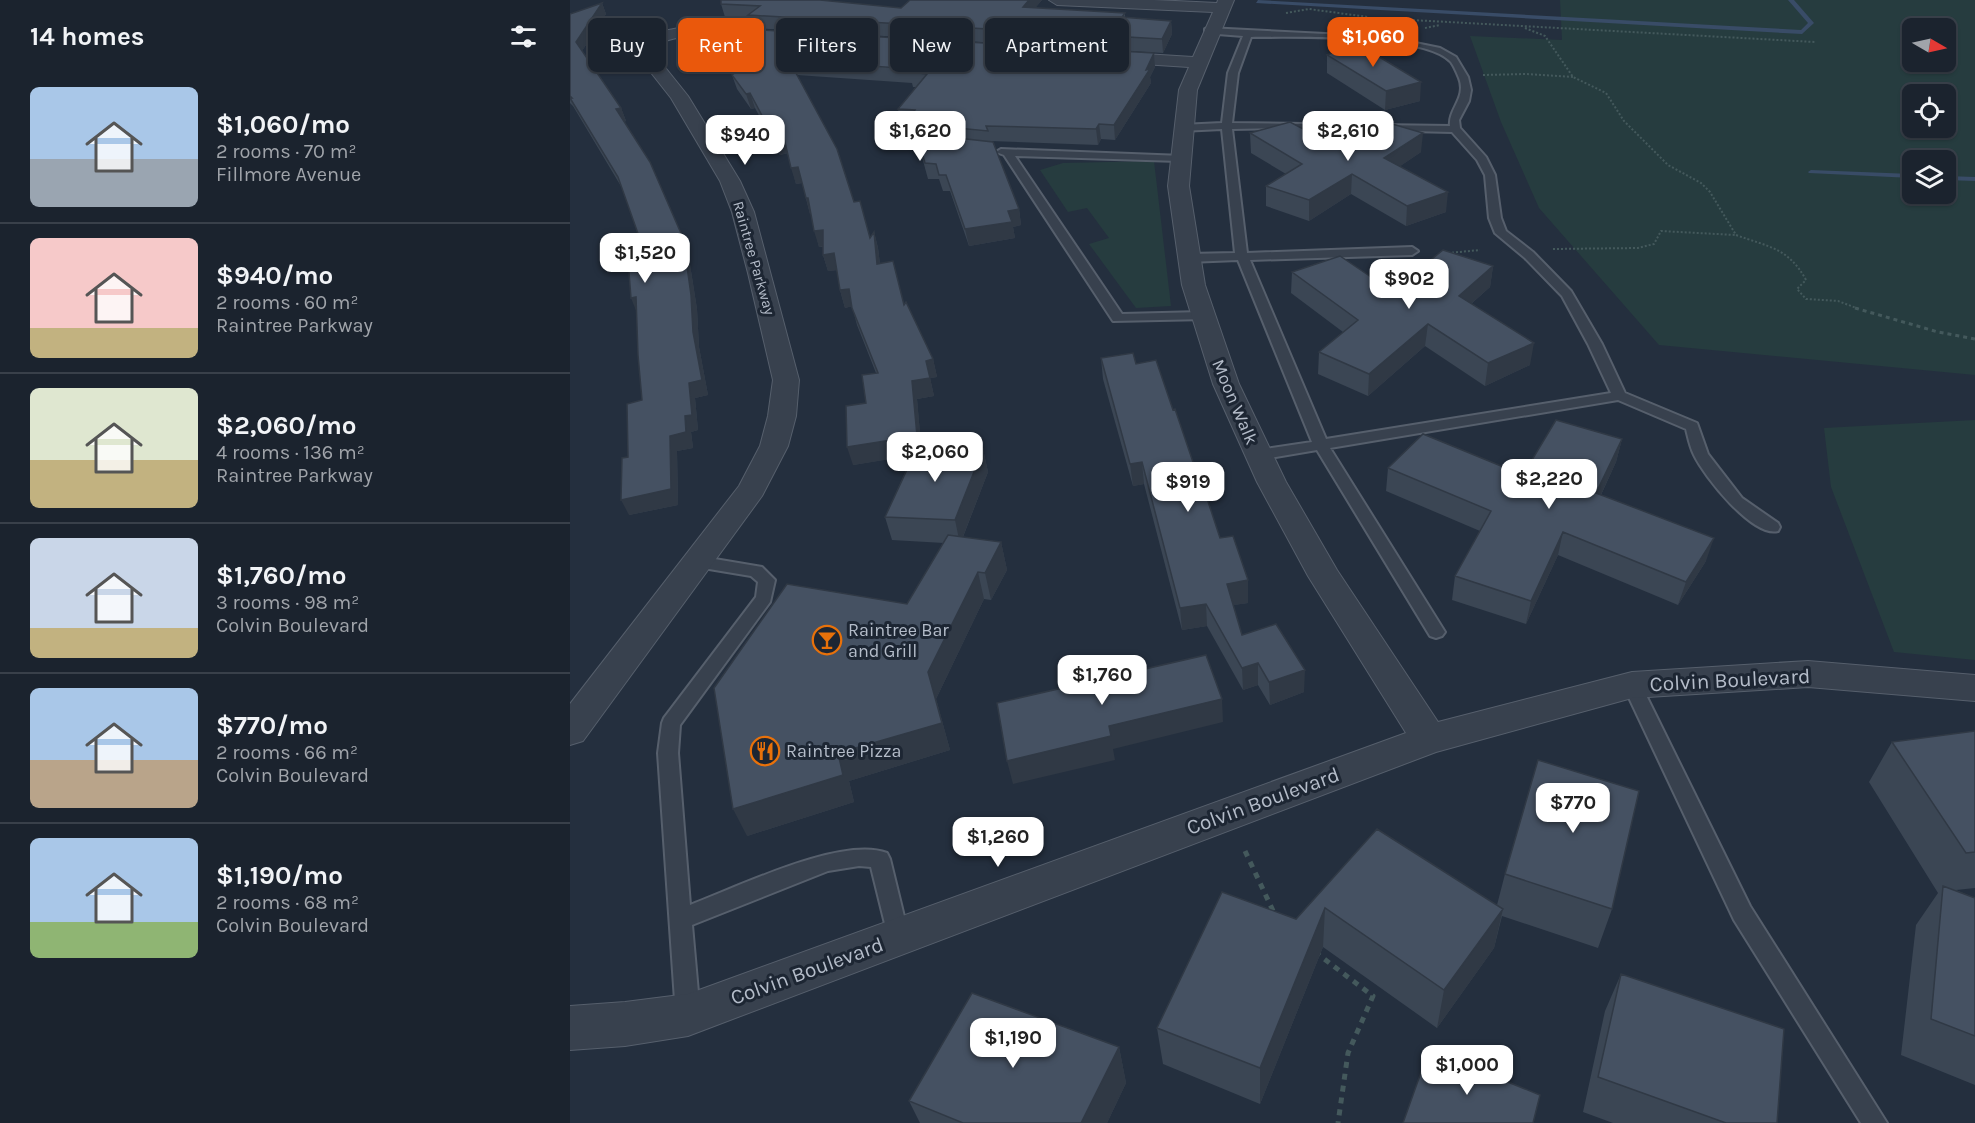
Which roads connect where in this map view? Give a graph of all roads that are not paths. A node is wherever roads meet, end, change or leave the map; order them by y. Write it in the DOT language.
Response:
graph roads {
  1 [pos="1058,0"];
  2 [pos="1088,1"];
  3 [pos="1217,16"];
  4 [pos="1248,34"];
  5 [pos="776,37"];
  6 [pos="1129,58"];
  7 [pos="1195,62"];
  8 [pos="1227,125"];
  9 [pos="1181,128"];
  10 [pos="1455,129"];
  11 [pos="986,150"];
  12 [pos="1008,153"];
  13 [pos="1179,158"];
  14 [pos="1412,251"];
  15 [pos="1242,255"];
  16 [pos="1188,258"];
  17 [pos="1202,316"];
  18 [pos="1619,396"];
  19 [pos="1321,445"];
  20 [pos="1257,455"];
  21 [pos="1772,527"];
  22 [pos="697,562"];
  23 [pos="1436,632"];
  24 [pos="1632,685"];
  25 [pos="1975,688"];
  26 [pos="570,731"];
  27 [pos="1430,739"];
  28 [pos="681,919"];
  29 [pos="898,937"];
  30 [pos="688,1015"];
  31 [pos="570,1028"];
  32 [pos="1875,1123"];
  1 -- 2 [label="street"];
  2 -- 3 [label="street"];
  3 -- 4 [label="lane"];
  3 -- 7 [label="street, Moon Walk"];
  4 -- 8 [label="lane"];
  4 -- 10 [label="lane"];
  5 -- 22 [label="street, Raintree Parkway"];
  6 -- 7 [label="street"];
  7 -- 9 [label="street, Moon Walk"];
  8 -- 9 [label="lane"];
  8 -- 10 [label="lane"];
  8 -- 15 [label="lane"];
  9 -- 13 [label="street, Moon Walk"];
  10 -- 18 [label="lane"];
  11 -- 12 [label="lane"];
  12 -- 13 [label="lane"];
  12 -- 17 [label="lane"];
  13 -- 16 [label="street, Moon Walk"];
  14 -- 15 [label="lane"];
  15 -- 16 [label="lane"];
  15 -- 19 [label="lane"];
  16 -- 17 [label="street, Moon Walk"];
  17 -- 20 [label="street, Moon Walk"];
  18 -- 19 [label="lane"];
  18 -- 21 [label="lane"];
  19 -- 20 [label="lane"];
  19 -- 23 [label="lane"];
  20 -- 27 [label="street, Moon Walk"];
  22 -- 26 [label="street, Raintree Parkway"];
  22 -- 28 [label="lane"];
  24 -- 25 [label="street, Colvin Boulevard"];
  24 -- 27 [label="street, Colvin Boulevard"];
  24 -- 32 [label="lane"];
  27 -- 29 [label="street, Colvin Boulevard"];
  28 -- 29 [label="lane"];
  28 -- 30 [label="lane"];
  29 -- 30 [label="street, Colvin Boulevard"];
  30 -- 31 [label="street, Colvin Boulevard"];
}
